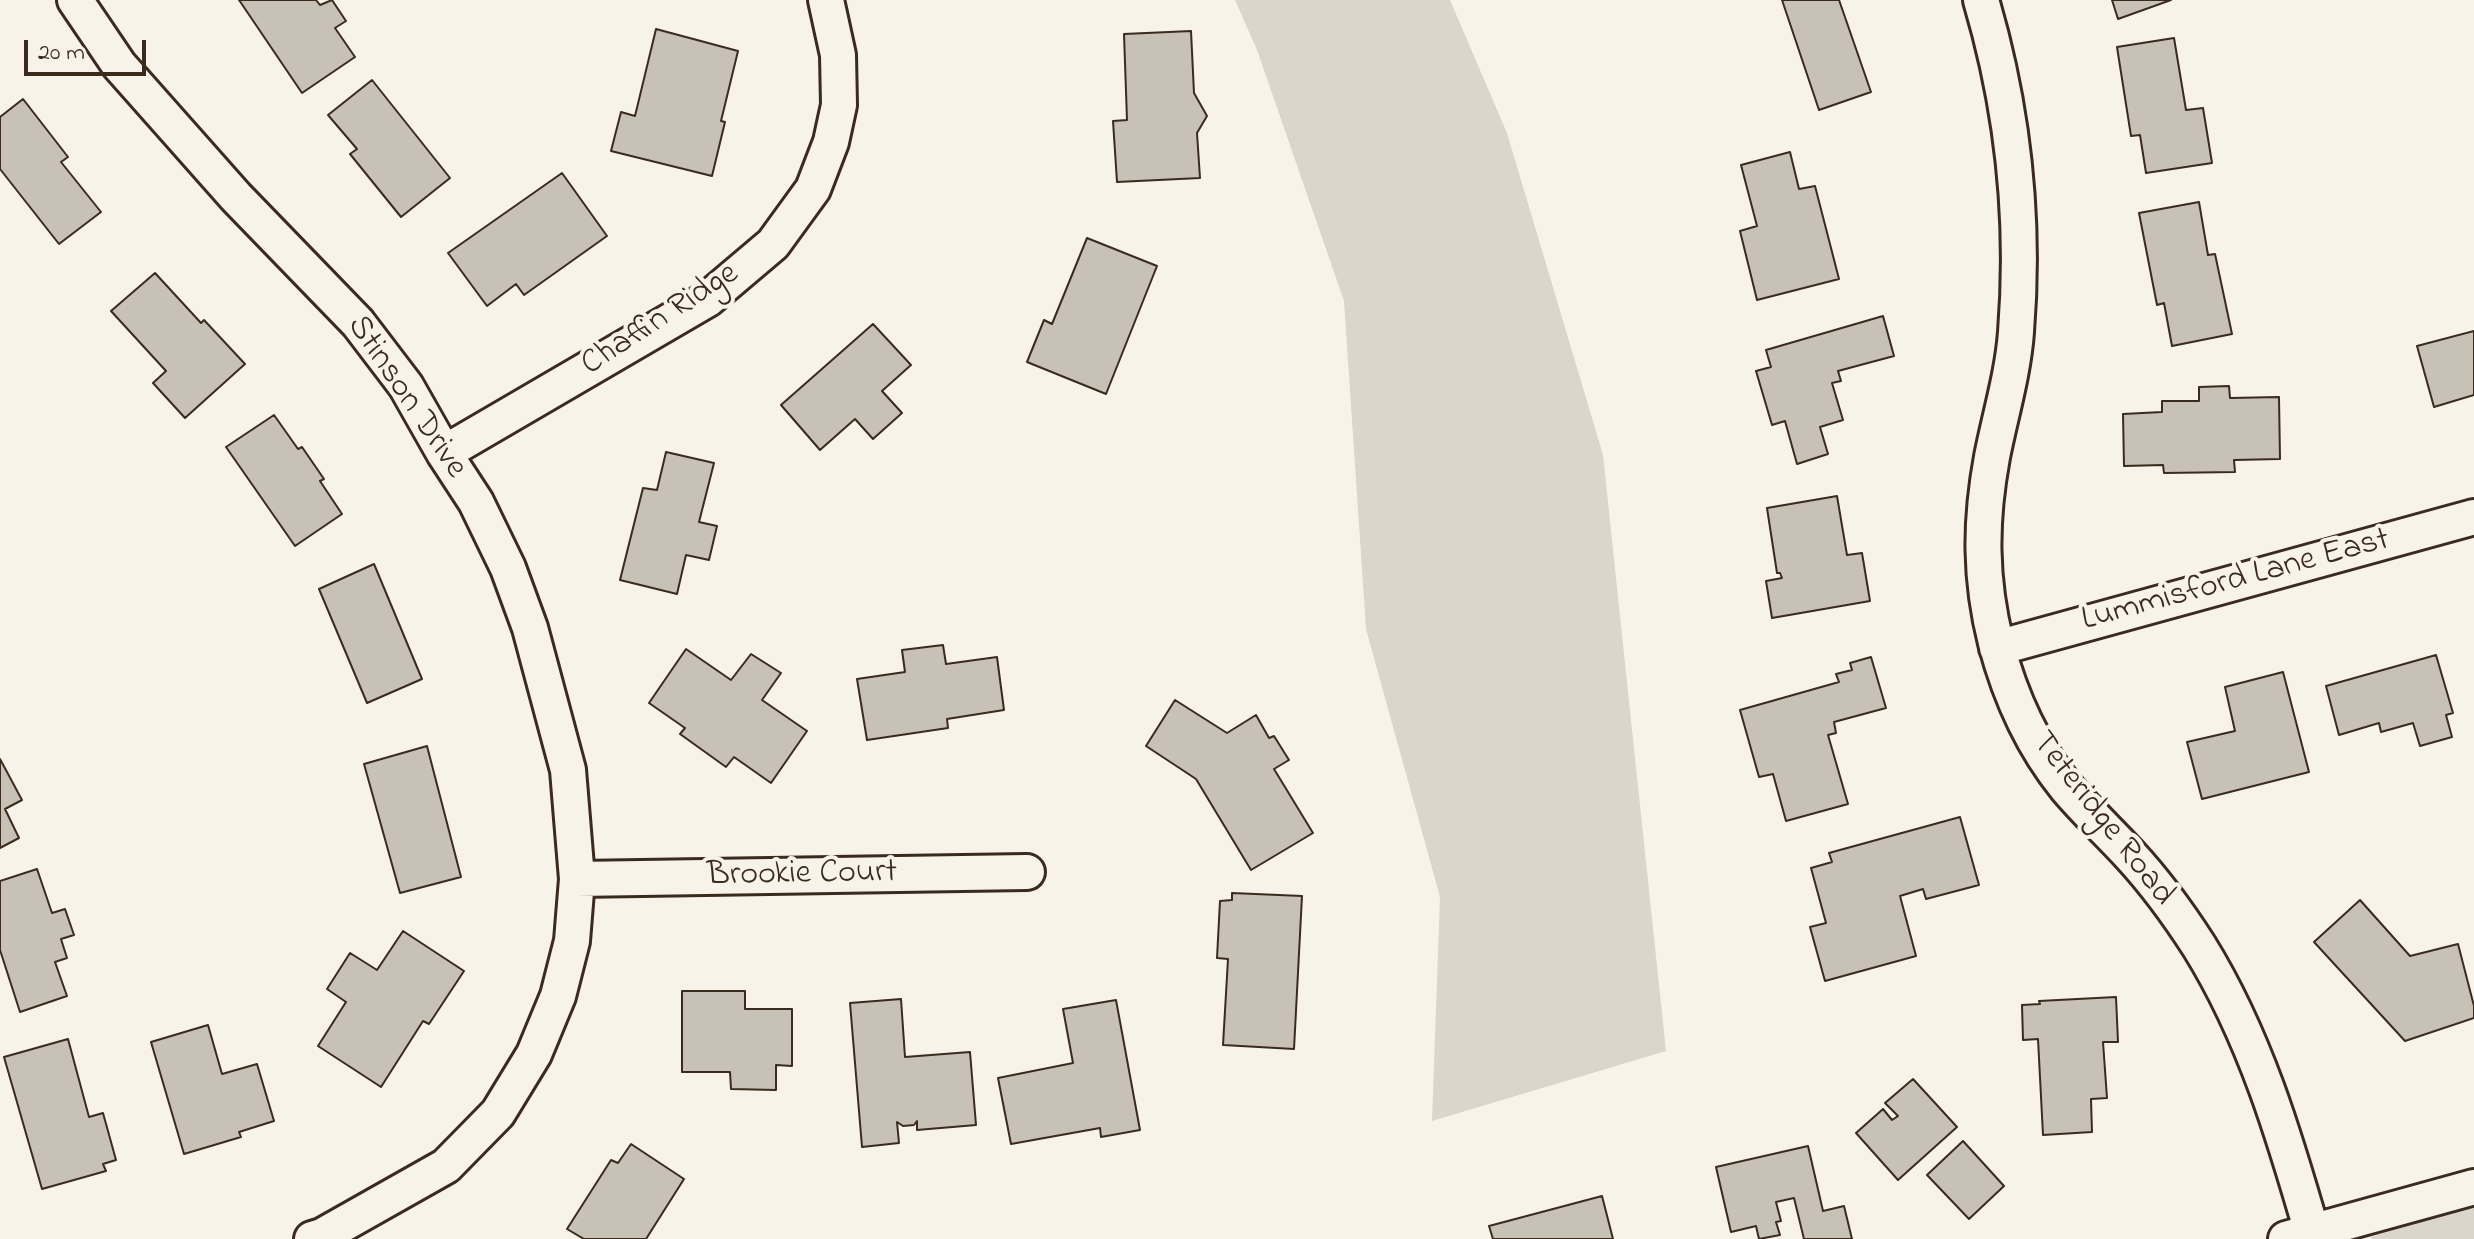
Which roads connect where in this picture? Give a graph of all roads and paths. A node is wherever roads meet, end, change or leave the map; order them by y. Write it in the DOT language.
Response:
graph roads {
  1 [pos="75,0"];
  2 [pos="826,0"];
  3 [pos="1981,0"];
  4 [pos="444,453"];
  5 [pos="2474,517"];
  6 [pos="1997,648"];
  7 [pos="1027,872"];
  8 [pos="577,879"];
  9 [pos="2474,1187"];
  10 [pos="2304,1237"];
  11 [pos="312,1239"];
  1 -- 4 [label="street, Stinson Drive"];
  2 -- 4 [label="street, Chaffin Ridge"];
  3 -- 6 [label="street, Teteridge Road"];
  4 -- 8 [label="street, Stinson Drive"];
  5 -- 6 [label="street, Lummisford Lane East"];
  6 -- 10 [label="street, Teteridge Road"];
  7 -- 8 [label="street, Brookie Court"];
  8 -- 11 [label="street, Stinson Drive"];
  9 -- 10 [label="street"];
}
